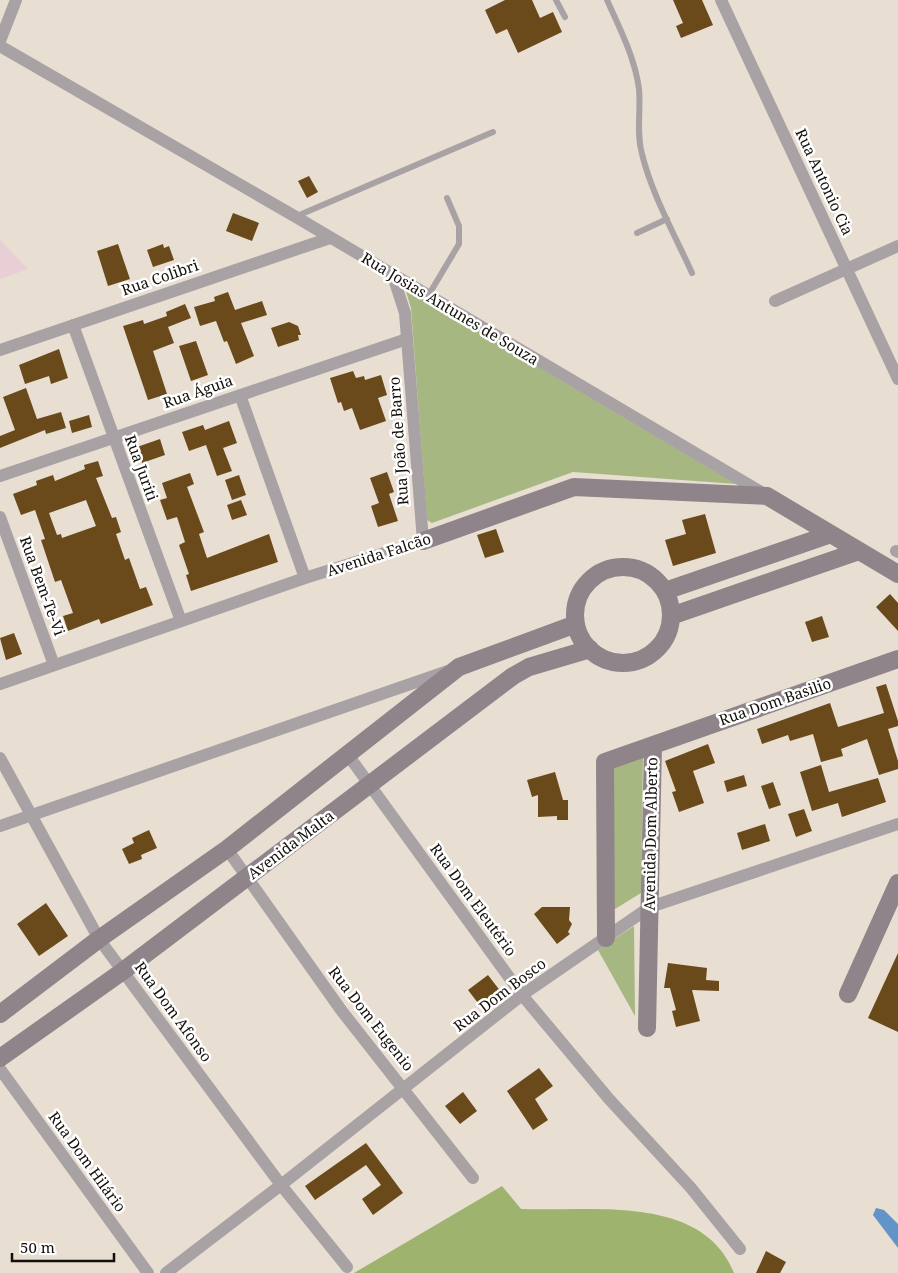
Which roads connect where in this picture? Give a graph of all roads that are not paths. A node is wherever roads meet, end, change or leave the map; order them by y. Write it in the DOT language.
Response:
graph roads {
  1 [pos="16,0"];
  2 [pos="556,0"];
  3 [pos="607,0"];
  4 [pos="721,0"];
  5 [pos="565,17"];
  6 [pos="0,41"];
  7 [pos="0,46"];
  8 [pos="493,132"];
  9 [pos="447,198"];
  10 [pos="296,217"];
  11 [pos="667,219"];
  12 [pos="638,233"];
  13 [pos="330,238"];
  14 [pos="898,246"];
  15 [pos="847,269"];
  16 [pos="692,274"];
  17 [pos="393,276"];
  18 [pos="428,297"];
  19 [pos="775,301"];
  20 [pos="73,325"];
  21 [pos="407,339"];
  22 [pos="0,350"];
  23 [pos="898,379"];
  24 [pos="240,395"];
  25 [pos="113,438"];
  26 [pos="0,476"];
  27 [pos="767,496"];
  28 [pos="0,518"];
  29 [pos="831,534"];
  30 [pos="423,541"];
  31 [pos="859,551"];
  32 [pos="898,574"];
  33 [pos="305,578"];
  34 [pos="665,591"];
  35 [pos="671,616"];
  36 [pos="182,621"];
  37 [pos="576,624"];
  38 [pos="590,649"];
  39 [pos="898,659"];
  40 [pos="54,665"];
  41 [pos="460,667"];
  42 [pos="0,684"];
  43 [pos="652,745"];
  44 [pos="348,756"];
  45 [pos="0,758"];
  46 [pos="371,785"];
  47 [pos="32,815"];
  48 [pos="898,824"];
  49 [pos="0,826"];
  50 [pos="227,850"];
  51 [pos="247,878"];
  52 [pos="898,883"];
  53 [pos="650,907"];
  54 [pos="606,938"];
  55 [pos="100,939"];
  56 [pos="123,971"];
  57 [pos="848,994"];
  58 [pos="522,996"];
  59 [pos="0,1014"];
  60 [pos="647,1028"];
  61 [pos="0,1058"];
  62 [pos="0,1069"];
  63 [pos="405,1089"];
  64 [pos="474,1178"];
  65 [pos="282,1185"];
  66 [pos="740,1248"];
  67 [pos="347,1267"];
  68 [pos="148,1273"];
  69 [pos="166,1273"];
  1 -- 6 [label="street"];
  2 -- 5 [label="lane"];
  3 -- 11 [label="lane"];
  4 -- 15 [label="street, Rua Antonio Cia"];
  7 -- 10 [label="street, Rua Josias Antunes de Souza"];
  8 -- 10 [label="lane"];
  9 -- 18 [label="lane"];
  10 -- 13 [label="street, Rua Josias Antunes de Souza"];
  11 -- 12 [label="lane"];
  11 -- 16 [label="lane"];
  13 -- 17 [label="street, Rua Josias Antunes de Souza"];
  13 -- 20 [label="street, Rua Colibri"];
  14 -- 15 [label="street"];
  15 -- 19 [label="street"];
  15 -- 23 [label="street, Rua Antonio Cia"];
  17 -- 18 [label="street, Rua Josias Antunes de Souza"];
  17 -- 21 [label="street, Rua João de Barro"];
  18 -- 27 [label="street, Rua Josias Antunes de Souza"];
  20 -- 22 [label="street, Rua Colibri"];
  20 -- 25 [label="street, Rua Juriti"];
  21 -- 24 [label="street, Rua Águia"];
  21 -- 30 [label="street, Rua João de Barro"];
  24 -- 25 [label="street, Rua Águia"];
  24 -- 33 [label="street"];
  25 -- 26 [label="street, Rua Águia"];
  25 -- 36 [label="street, Rua Juriti"];
  27 -- 29 [label="street, Rua Josias Antunes de Souza"];
  27 -- 30 [label="street, Avenida Falcão"];
  28 -- 40 [label="street, Rua Bem-Te-Vi"];
  29 -- 31 [label="street, Rua Josias Antunes de Souza"];
  29 -- 34 [label="street"];
  30 -- 33 [label="street, Avenida Falcão"];
  31 -- 32 [label="street, Rua Josias Antunes de Souza"];
  31 -- 35 [label="street"];
  33 -- 36 [label="street, Avenida Falcão"];
  34 -- 35 [label="street"];
  34 -- 37 [label="street"];
  35 -- 38 [label="street"];
  36 -- 40 [label="street, Avenida Falcão"];
  37 -- 38 [label="street"];
  37 -- 41 [label="street"];
  38 -- 46 [label="street, Avenida Malta"];
  39 -- 43 [label="street, Rua Dom Basilio"];
  40 -- 42 [label="street, Avenida Falcão"];
  41 -- 44 [label="street"];
  41 -- 47 [label="street"];
  43 -- 53 [label="street, Avenida Dom Alberto"];
  43 -- 54 [label="street, Avenida Dom Alberto"];
  44 -- 46 [label="street, Rua Dom Eleutério"];
  44 -- 50 [label="street"];
  45 -- 47 [label="street, Rua Dom Afonso"];
  46 -- 51 [label="street, Avenida Malta"];
  46 -- 58 [label="street, Rua Dom Eleutério"];
  47 -- 49 [label="street"];
  47 -- 55 [label="street, Rua Dom Afonso"];
  48 -- 53 [label="street, Rua Dom Bosco"];
  50 -- 51 [label="street, Rua Dom Eugenio"];
  50 -- 55 [label="street"];
  51 -- 56 [label="street, Avenida Malta"];
  51 -- 63 [label="street, Rua Dom Eugenio"];
  52 -- 57 [label="street"];
  53 -- 54 [label="street, Rua Dom Bosco"];
  53 -- 60 [label="street, Avenida Dom Alberto"];
  54 -- 58 [label="street, Rua Dom Bosco"];
  55 -- 56 [label="street, Rua Dom Afonso"];
  55 -- 59 [label="street"];
  56 -- 61 [label="street, Avenida Malta"];
  56 -- 65 [label="street, Rua Dom Afonso"];
  58 -- 63 [label="street, Rua Dom Bosco"];
  58 -- 66 [label="street, Rua Dom Eleutério"];
  62 -- 68 [label="street, Rua Dom Hilário"];
  63 -- 64 [label="street, Rua Dom Eugenio"];
  63 -- 65 [label="street, Rua Dom Bosco"];
  65 -- 67 [label="street, Rua Dom Afonso"];
  65 -- 69 [label="street, Rua Dom Bosco"];
}
